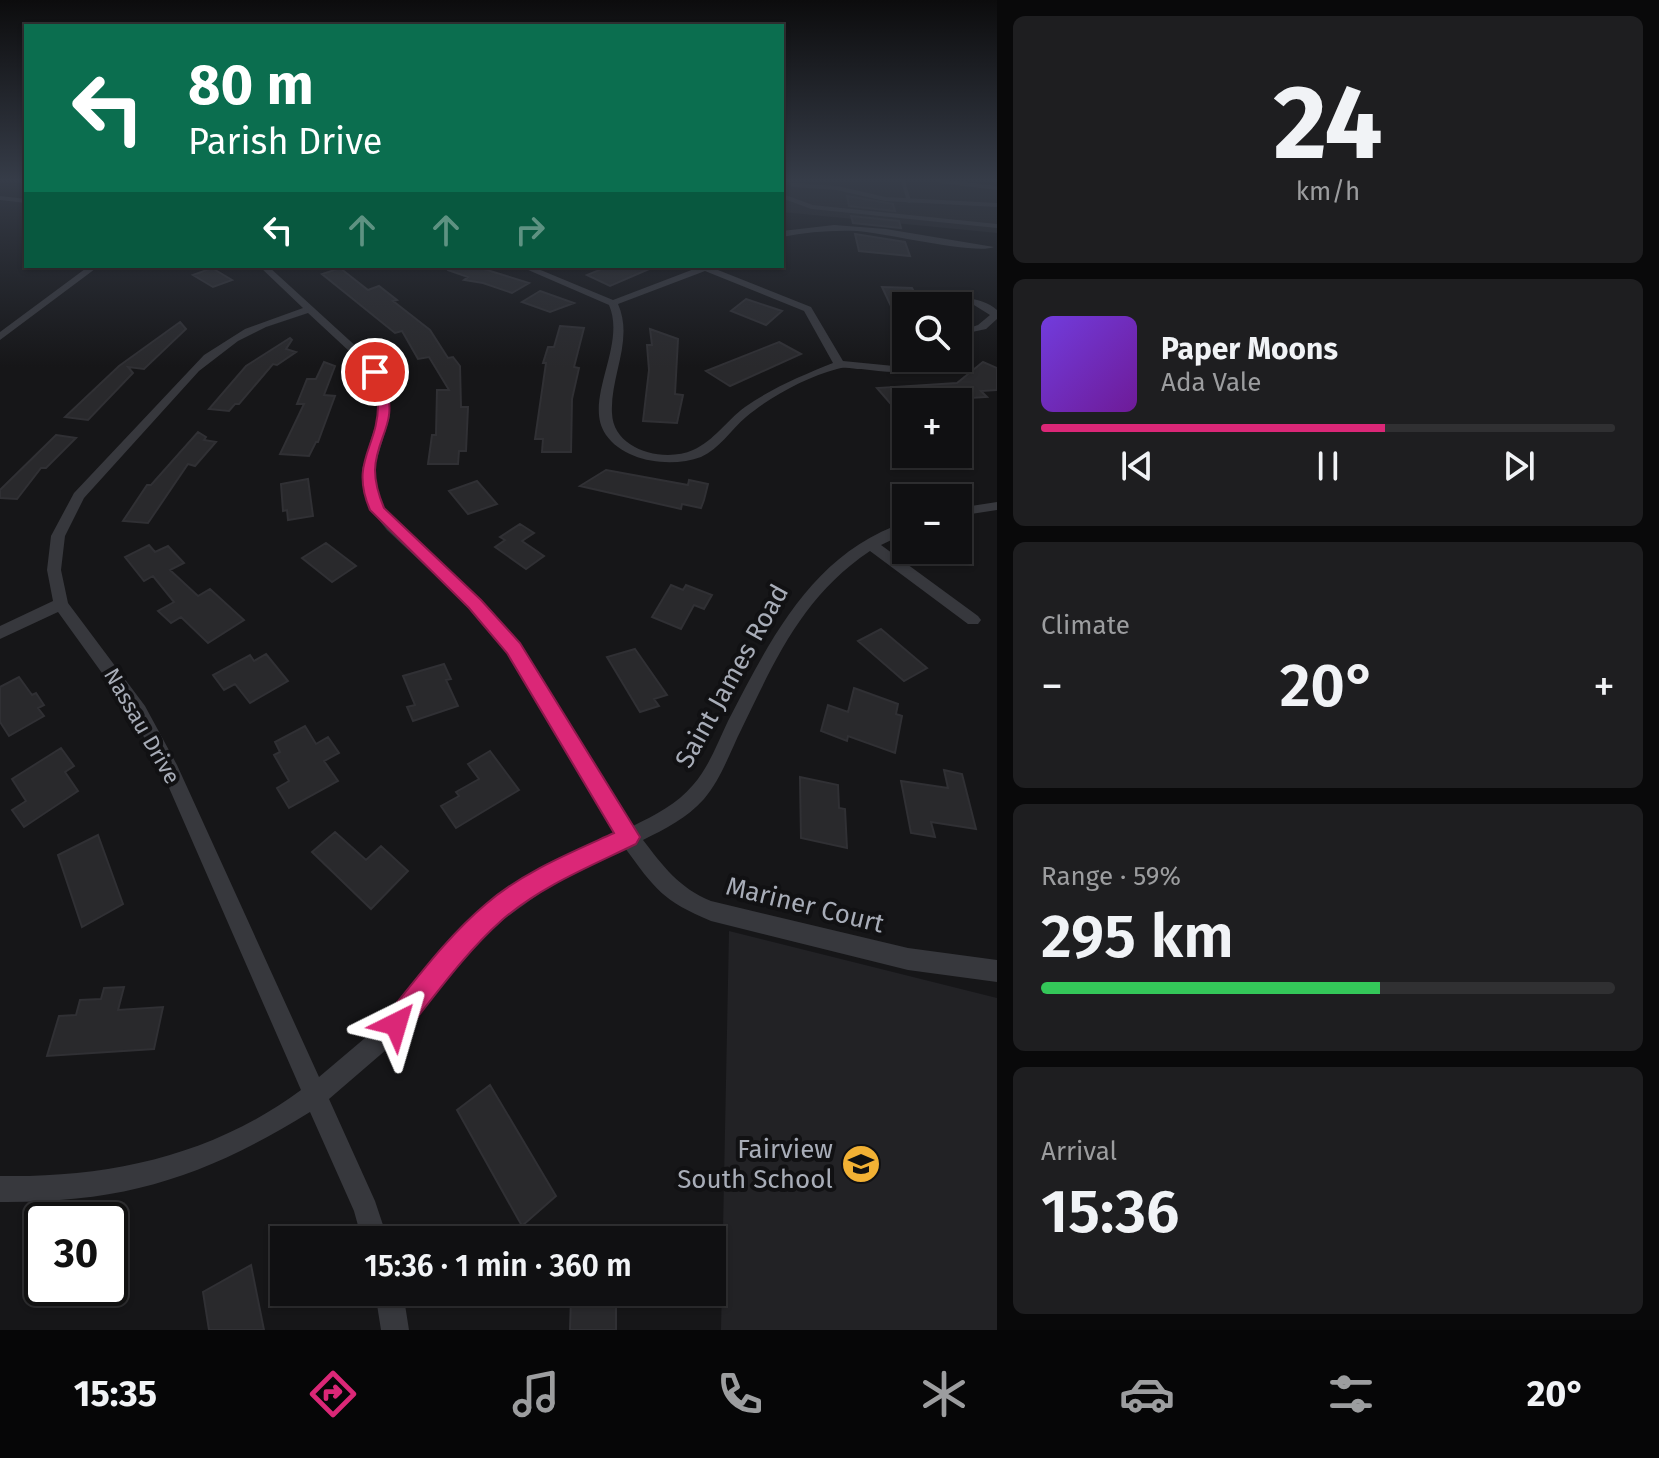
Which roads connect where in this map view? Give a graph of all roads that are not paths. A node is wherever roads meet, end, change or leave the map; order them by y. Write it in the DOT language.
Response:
graph roads {
  1 [pos="960,243"];
  2 [pos="990,247"];
  3 [pos="92,268"];
  4 [pos="265,268"];
  5 [pos="528,268"];
  6 [pos="704,268"];
  7 [pos="709,268"];
  8 [pos="972,302"];
  9 [pos="613,303"];
  10 [pos="310,309"];
  11 [pos="972,330"];
  12 [pos="0,337"];
  13 [pos="839,364"];
  14 [pos="892,369"];
  15 [pos="997,506"];
  16 [pos="972,510"];
  17 [pos="892,534"];
  18 [pos="870,544"];
  19 [pos="61,604"];
  20 [pos="973,620"];
  21 [pos="0,633"];
  22 [pos="629,837"];
  23 [pos="997,971"];
  24 [pos="315,1096"];
  25 [pos="0,1189"];
  26 [pos="371,1226"];
  27 [pos="391,1306"];
  28 [pos="395,1330"];
  1 -- 2 [label="street"];
  3 -- 12 [label="street"];
  4 -- 10 [label="street, Mariner Court"];
  5 -- 9 [label="street"];
  6 -- 9 [label="street"];
  7 -- 13 [label="street"];
  8 -- 11 [label="street"];
  9 -- 13 [label="street"];
  10 -- 19 [label="street, Nassau Drive"];
  10 -- 22 [label="street, Mariner Court"];
  13 -- 14 [label="street"];
  15 -- 16 [label="street"];
  17 -- 18 [label="street, Saint James Road"];
  18 -- 20 [label="street"];
  18 -- 22 [label="street, Saint James Road"];
  19 -- 21 [label="street"];
  19 -- 24 [label="street, Nassau Drive"];
  22 -- 23 [label="street, Mariner Court"];
  22 -- 24 [label="street, Saint James Road"];
  24 -- 25 [label="street, Saint James Road"];
  24 -- 26 [label="street, Nassau Drive"];
  27 -- 28 [label="street"];
}
